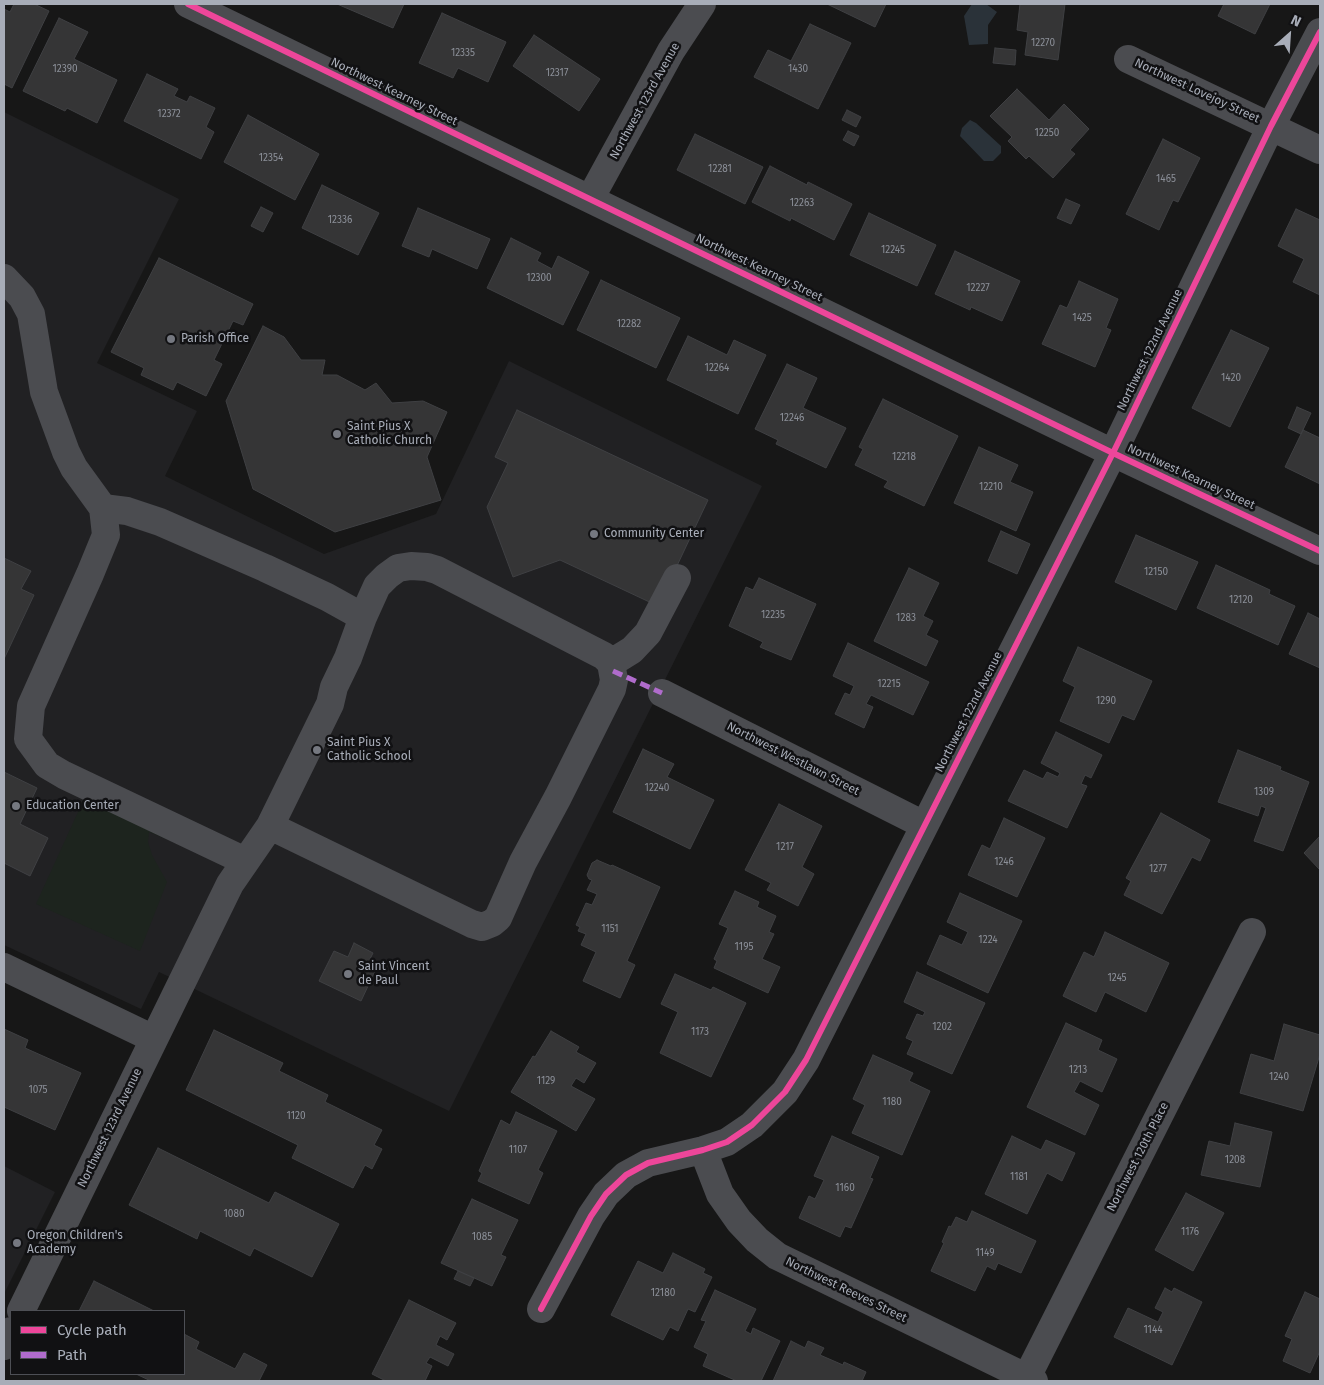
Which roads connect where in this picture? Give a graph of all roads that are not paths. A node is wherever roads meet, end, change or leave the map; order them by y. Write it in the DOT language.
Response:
graph roads {
  1 [pos="188,4"];
  2 [pos="702,4"];
  3 [pos="1320,32"];
  4 [pos="1128,59"];
  5 [pos="1272,126"];
  6 [pos="1320,150"];
  7 [pos="590,199"];
  8 [pos="4,278"];
  9 [pos="1113,453"];
  10 [pos="103,508"];
  11 [pos="1320,551"];
  12 [pos="677,578"];
  13 [pos="363,617"];
  14 [pos="611,663"];
  15 [pos="662,692"];
  16 [pos="924,825"];
  17 [pos="270,826"];
  18 [pos="245,861"];
  19 [pos="1252,932"];
  20 [pos="4,967"];
  21 [pos="154,1039"];
  22 [pos="703,1150"];
  23 [pos="541,1308"];
  24 [pos="21,1310"];
  25 [pos="10,1333"];
  26 [pos="4,1346"];
  27 [pos="1028,1380"];
  1 -- 7 [label="street, Northwest Kearney Street"];
  2 -- 7 [label="street, Northwest 123rd Avenue"];
  3 -- 5 [label="street, Northwest 122nd Avenue"];
  4 -- 5 [label="street, Northwest Lovejoy Street"];
  5 -- 6 [label="street, Northwest Lovejoy Street"];
  5 -- 9 [label="street, Northwest 122nd Avenue"];
  7 -- 9 [label="street, Northwest Kearney Street"];
  8 -- 10 [label="street"];
  9 -- 11 [label="street, Northwest Kearney Street"];
  9 -- 16 [label="street, Northwest 122nd Avenue"];
  10 -- 13 [label="street"];
  10 -- 18 [label="street"];
  12 -- 14 [label="street"];
  13 -- 14 [label="street, Northwest 123rd Avenue"];
  13 -- 17 [label="street, Northwest 123rd Avenue"];
  14 -- 17 [label="street"];
  15 -- 16 [label="street, Northwest Westlawn Street"];
  16 -- 22 [label="street, Northwest 122nd Avenue"];
  17 -- 18 [label="street, Northwest 123rd Avenue"];
  18 -- 21 [label="street, Northwest 123rd Avenue"];
  19 -- 27 [label="street, Northwest 120th Place"];
  20 -- 21 [label="street"];
  21 -- 24 [label="street, Northwest 123rd Avenue"];
  22 -- 23 [label="street, Northwest 122nd Avenue"];
  22 -- 27 [label="street, Northwest Reeves Street"];
  25 -- 26 [label="street"];
}
